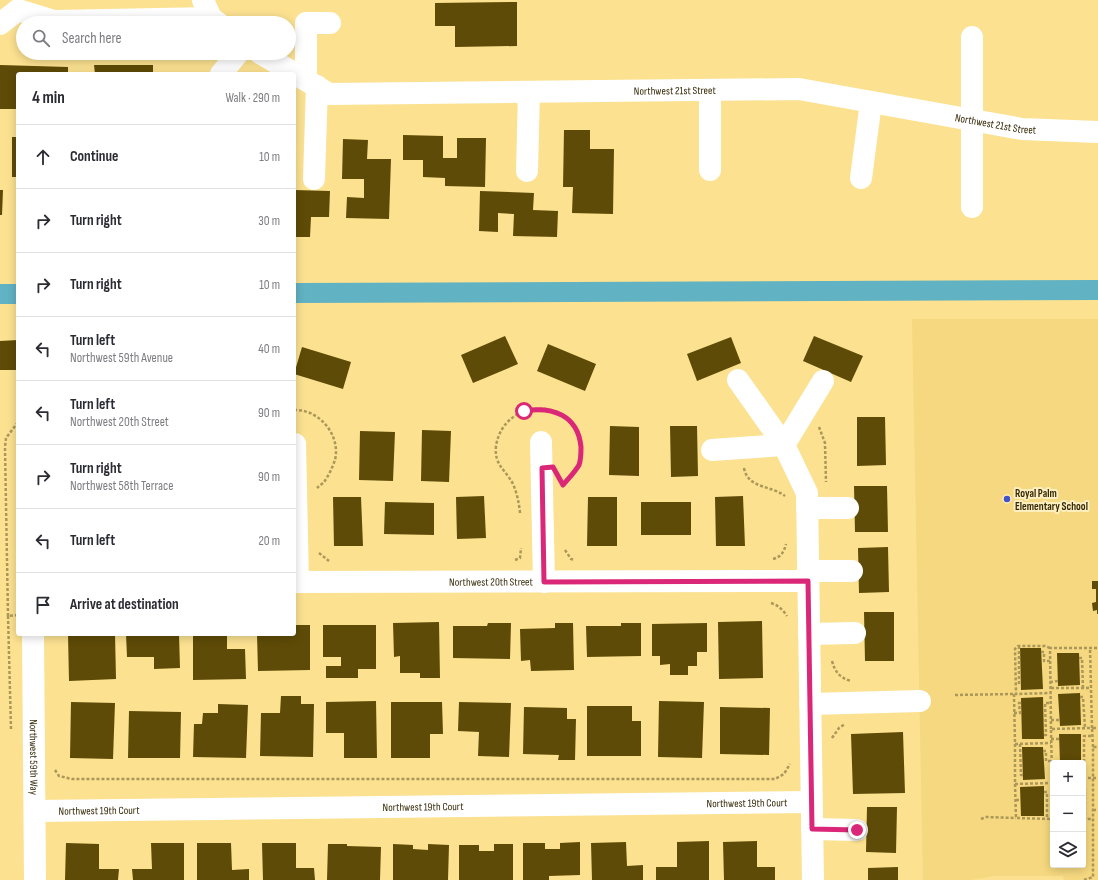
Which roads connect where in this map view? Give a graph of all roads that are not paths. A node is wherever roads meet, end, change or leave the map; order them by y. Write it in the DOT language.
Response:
graph roads {
  1 [pos="13,5"];
  2 [pos="211,14"];
  3 [pos="41,16"];
  4 [pos="166,16"];
  5 [pos="330,23"];
  6 [pos="0,24"];
  7 [pos="972,37"];
  8 [pos="232,60"];
  9 [pos="272,60"];
  10 [pos="223,72"];
  11 [pos="292,72"];
  12 [pos="296,74"];
  13 [pos="311,83"];
  14 [pos="710,90"];
  15 [pos="529,92"];
  16 [pos="872,102"];
  17 [pos="972,120"];
  18 [pos="1098,132"];
  19 [pos="528,170"];
  20 [pos="710,170"];
  21 [pos="861,178"];
  22 [pos="314,179"];
  23 [pos="972,207"];
  24 [pos="738,380"];
  25 [pos="823,380"];
  26 [pos="541,442"];
  27 [pos="784,445"];
  28 [pos="712,450"];
  29 [pos="817,508"];
  30 [pos="848,508"];
  31 [pos="852,571"];
  32 [pos="808,576"];
  33 [pos="296,582"];
  34 [pos="544,582"];
  35 [pos="809,634"];
  36 [pos="855,634"];
  37 [pos="33,636"];
  38 [pos="920,701"];
  39 [pos="810,704"];
  40 [pos="812,802"];
  41 [pos="35,811"];
  42 [pos="812,829"];
  43 [pos="857,830"];
  44 [pos="35,880"];
  45 [pos="813,880"];
  1 -- 3 [label="street"];
  1 -- 6 [label="street"];
  2 -- 4 [label="street"];
  5 -- 13 [label="street"];
  7 -- 17 [label="street"];
  8 -- 10 [label="street"];
  9 -- 11 [label="street, Northwest 21st Street"];
  12 -- 13 [label="street, Northwest 21st Street"];
  13 -- 15 [label="street, Northwest 21st Street"];
  13 -- 22 [label="street"];
  14 -- 15 [label="street, Northwest 21st Street"];
  14 -- 16 [label="street, Northwest 21st Street"];
  14 -- 20 [label="street"];
  15 -- 19 [label="street"];
  16 -- 17 [label="street, Northwest 21st Street"];
  16 -- 21 [label="street"];
  17 -- 18 [label="street, Northwest 21st Street"];
  17 -- 23 [label="street"];
  24 -- 27 [label="street"];
  25 -- 27 [label="street"];
  26 -- 34 [label="street"];
  27 -- 28 [label="street"];
  27 -- 29 [label="street"];
  29 -- 30 [label="street"];
  29 -- 32 [label="street"];
  31 -- 32 [label="street, Northwest 20th Street"];
  32 -- 34 [label="street, Northwest 20th Street"];
  32 -- 35 [label="street"];
  33 -- 34 [label="street, Northwest 20th Street"];
  35 -- 36 [label="street"];
  35 -- 39 [label="street"];
  37 -- 41 [label="street, Northwest 59th Way"];
  38 -- 39 [label="street"];
  39 -- 40 [label="street"];
  40 -- 41 [label="street, Northwest 19th Court"];
  40 -- 42 [label="street"];
  41 -- 44 [label="street, Northwest 59th Way"];
  42 -- 43 [label="street"];
  42 -- 45 [label="street"];
}
